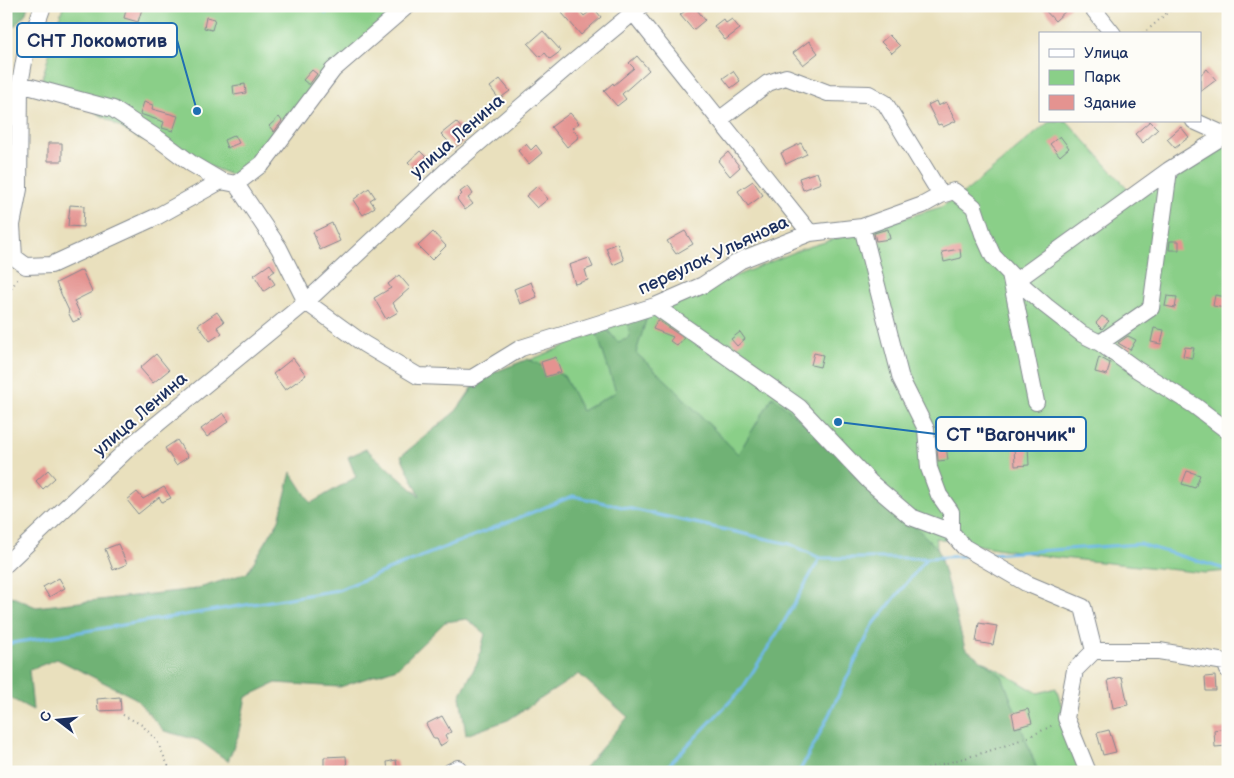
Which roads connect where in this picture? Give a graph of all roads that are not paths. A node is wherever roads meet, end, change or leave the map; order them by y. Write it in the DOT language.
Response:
graph roads {
  1 [pos="43,6"];
  2 [pos="407,6"];
  3 [pos="1091,6"];
  4 [pos="637,8"];
  5 [pos="1111,32"];
  6 [pos="20,84"];
  7 [pos="719,120"];
  8 [pos="1196,122"];
  9 [pos="1226,134"];
  10 [pos="1169,170"];
  11 [pos="228,183"];
  12 [pos="941,195"];
  13 [pos="862,227"];
  14 [pos="810,233"];
  15 [pos="1014,277"];
  16 [pos="306,302"];
  17 [pos="655,306"];
  18 [pos="1100,343"];
  19 [pos="1036,402"];
  20 [pos="1228,431"];
  21 [pos="951,532"];
  22 [pos="6,564"];
  23 [pos="1094,650"];
  24 [pos="1228,670"];
  25 [pos="1088,772"];
  1 -- 6 [label="street"];
  2 -- 11 [label="street"];
  3 -- 5 [label="street"];
  4 -- 7 [label="street, переулок Ульянова"];
  4 -- 16 [label="street, улица Ленина"];
  6 -- 11 [label="street"];
  6 -- 11 [label="street"];
  7 -- 12 [label="street"];
  7 -- 14 [label="street, переулок Ульянова"];
  8 -- 9 [label="street"];
  9 -- 10 [label="street"];
  10 -- 15 [label="street"];
  10 -- 18 [label="street"];
  11 -- 16 [label="street"];
  12 -- 13 [label="street"];
  12 -- 15 [label="street"];
  13 -- 14 [label="street"];
  13 -- 21 [label="street"];
  14 -- 17 [label="street, переулок Ульянова"];
  15 -- 18 [label="street"];
  15 -- 19 [label="street"];
  16 -- 17 [label="street, переулок Ульянова"];
  16 -- 22 [label="street, улица Ленина"];
  17 -- 21 [label="street"];
  18 -- 20 [label="street"];
  21 -- 23 [label="street"];
  23 -- 24 [label="street"];
  23 -- 25 [label="street"];
}
